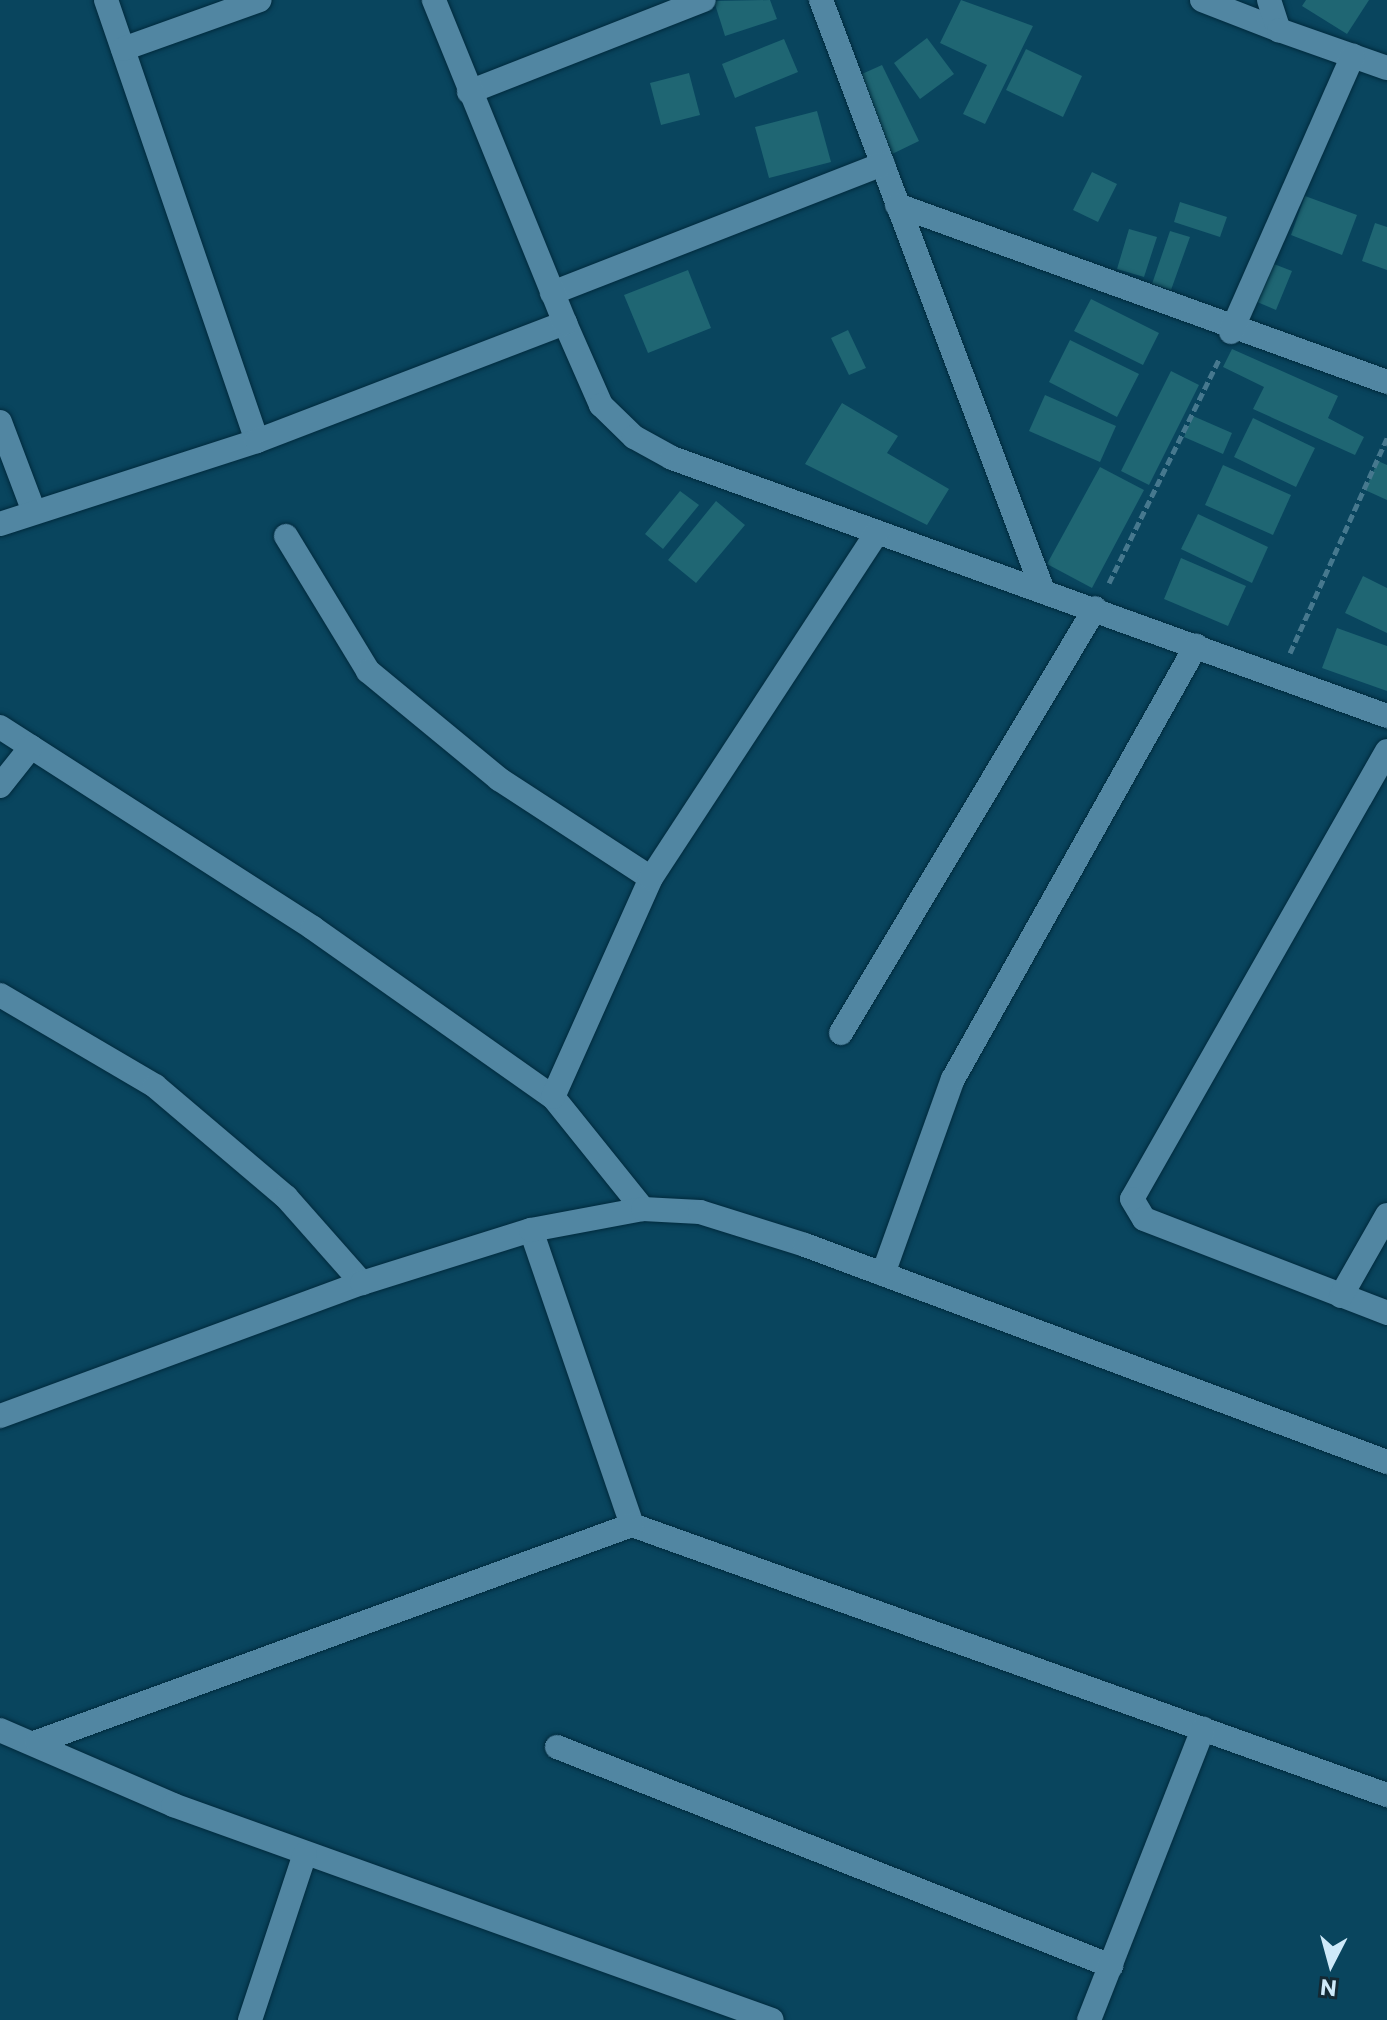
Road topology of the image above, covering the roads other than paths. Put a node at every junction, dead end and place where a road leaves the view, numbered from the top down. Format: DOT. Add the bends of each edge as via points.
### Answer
graph roads {
  1 [pos="106,0"];
  2 [pos="260,0"];
  3 [pos="434,0"];
  4 [pos="704,0"];
  5 [pos="821,0"];
  6 [pos="1202,0"];
  7 [pos="1269,0"];
  8 [pos="1279,30"];
  9 [pos="123,49"];
  10 [pos="1353,56"];
  11 [pos="1387,68"];
  12 [pos="469,92"];
  13 [pos="883,164"];
  14 [pos="897,205"];
  15 [pos="552,293"];
  16 [pos="565,323"];
  17 [pos="1231,332"];
  18 [pos="1387,382"];
  19 [pos="0,422"];
  20 [pos="257,441"];
  21 [pos="34,512"];
  22 [pos="0,524"];
  23 [pos="877,532"];
  24 [pos="286,536"];
  25 [pos="1043,591"];
  26 [pos="1095,608"];
  27 [pos="1196,646"];
  28 [pos="1387,716"];
  29 [pos="0,727"];
  30 [pos="31,747"];
  31 [pos="1387,751"];
  32 [pos="0,786"];
  33 [pos="651,878"];
  34 [pos="0,995"];
  35 [pos="841,1033"];
  36 [pos="553,1097"];
  37 [pos="643,1209"];
  38 [pos="1387,1215"];
  39 [pos="531,1230"];
  40 [pos="883,1274"];
  41 [pos="362,1283"];
  42 [pos="1341,1296"];
  43 [pos="1387,1313"];
  44 [pos="0,1416"];
  45 [pos="1387,1462"];
  46 [pos="632,1525"];
  47 [pos="1203,1729"];
  48 [pos="0,1730"];
  49 [pos="37,1742"];
  50 [pos="557,1747"];
  51 [pos="1387,1795"];
  52 [pos="305,1854"];
  53 [pos="1111,1966"];
  54 [pos="250,2020"];
  55 [pos="772,2020"];
  56 [pos="1089,2020"];
  1 -- 9 [label="street"];
  2 -- 9 [label="street"];
  3 -- 12 [label="street"];
  4 -- 12 [label="street"];
  5 -- 13 [label="street"];
  6 -- 8 [label="street"];
  7 -- 8 [label="street"];
  8 -- 10 [label="street"];
  9 -- 20 [label="street"];
  10 -- 11 [label="street"];
  10 -- 17 [label="street"];
  12 -- 15 [label="street"];
  13 -- 14 [label="street"];
  13 -- 15 [label="street"];
  14 -- 17 [label="street"];
  14 -- 25 [label="street"];
  15 -- 16 [label="street"];
  16 -- 20 [label="street"];
  16 -- 23 [label="street" via="601,405 634,437"];
  17 -- 18 [label="street"];
  19 -- 21 [label="street"];
  20 -- 21 [label="street"];
  21 -- 22 [label="street"];
  23 -- 25 [label="street"];
  23 -- 33 [label="street"];
  24 -- 33 [label="street" via="368,671 499,779"];
  25 -- 26 [label="street"];
  26 -- 27 [label="street"];
  26 -- 35 [label="street"];
  27 -- 28 [label="street"];
  27 -- 40 [label="street" via="947,1092"];
  29 -- 30 [label="street"];
  30 -- 32 [label="street"];
  30 -- 36 [label="street" via="313,928"];
  31 -- 42 [label="street" via="1132,1199 1144,1219"];
  33 -- 36 [label="street"];
  34 -- 41 [label="street" via="155,1086 286,1197"];
  36 -- 37 [label="street"];
  37 -- 39 [label="street"];
  37 -- 40 [label="street" via="700,1212"];
  38 -- 42 [label="street"];
  39 -- 41 [label="street"];
  39 -- 46 [label="street"];
  40 -- 45 [label="street"];
  41 -- 44 [label="street"];
  42 -- 43 [label="street"];
  46 -- 47 [label="street"];
  46 -- 49 [label="street"];
  47 -- 51 [label="street"];
  47 -- 53 [label="street"];
  48 -- 49 [label="street"];
  49 -- 52 [label="street" via="173,1805"];
  50 -- 53 [label="street"];
  52 -- 54 [label="street"];
  52 -- 55 [label="street"];
  53 -- 56 [label="street"];
}
